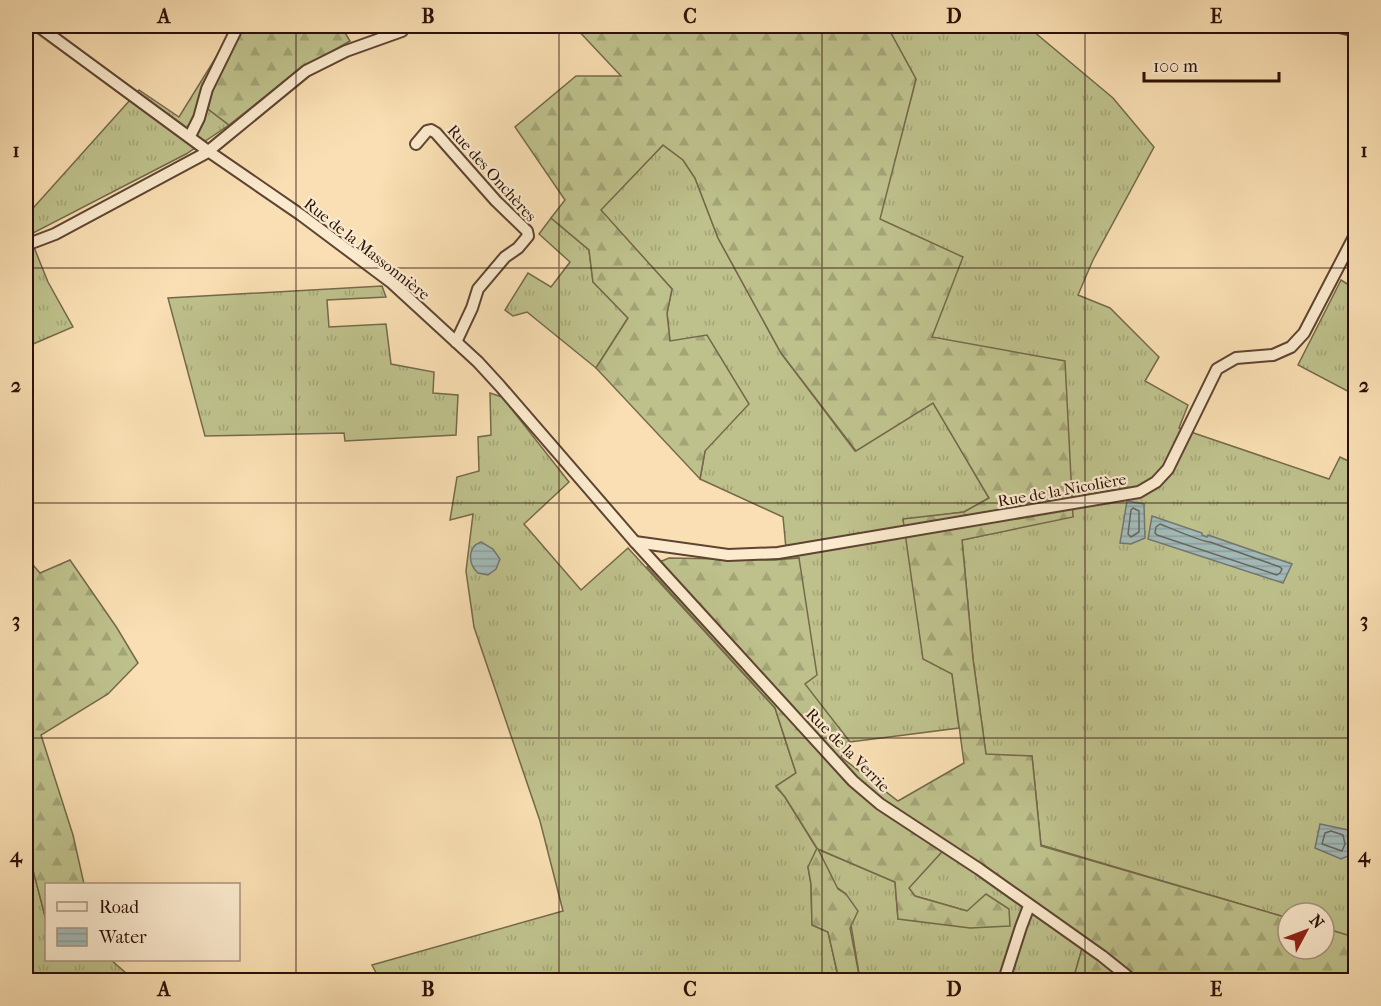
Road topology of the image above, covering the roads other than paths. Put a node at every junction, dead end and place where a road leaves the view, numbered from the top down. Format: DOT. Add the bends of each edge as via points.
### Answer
graph roads {
  1 [pos="38,26"];
  2 [pos="238,26"];
  3 [pos="1335,26"];
  4 [pos="1356,31"];
  5 [pos="402,32"];
  6 [pos="190,136"];
  7 [pos="416,144"];
  8 [pos="208,151"];
  9 [pos="1356,233"];
  10 [pos="26,245"];
  11 [pos="456,342"];
  12 [pos="635,542"];
  13 [pos="1029,906"];
  14 [pos="1004,981"];
  15 [pos="1132,981"];
  1 -- 6 [label="street, Rue de la Massonnière"];
  2 -- 6 [label="street" via="207,89"];
  3 -- 4 [label="street"];
  5 -- 8 [label="street" via="346,51 306,71"];
  6 -- 8 [label="street, Rue de la Massonnière"];
  7 -- 11 [label="street, Rue des Onchères" via="427,131 436,133 527,231 528,236 478,290"];
  8 -- 10 [label="street" via="55,234"];
  8 -- 11 [label="street, Rue de la Massonnière" via="392,283"];
  9 -- 12 [label="street, Rue de la Nicolière" via="1304,333 1291,347 1274,355 1236,358 1217,369 1168,470 1139,492 778,553 728,555"];
  11 -- 12 [label="street, Rue de la Massonnière" via="500,386"];
  12 -- 13 [label="street, Rue de la Verrie" via="853,781 880,804"];
  13 -- 14 [label="street"];
  13 -- 15 [label="street, Rue de la Verrie"];
}
